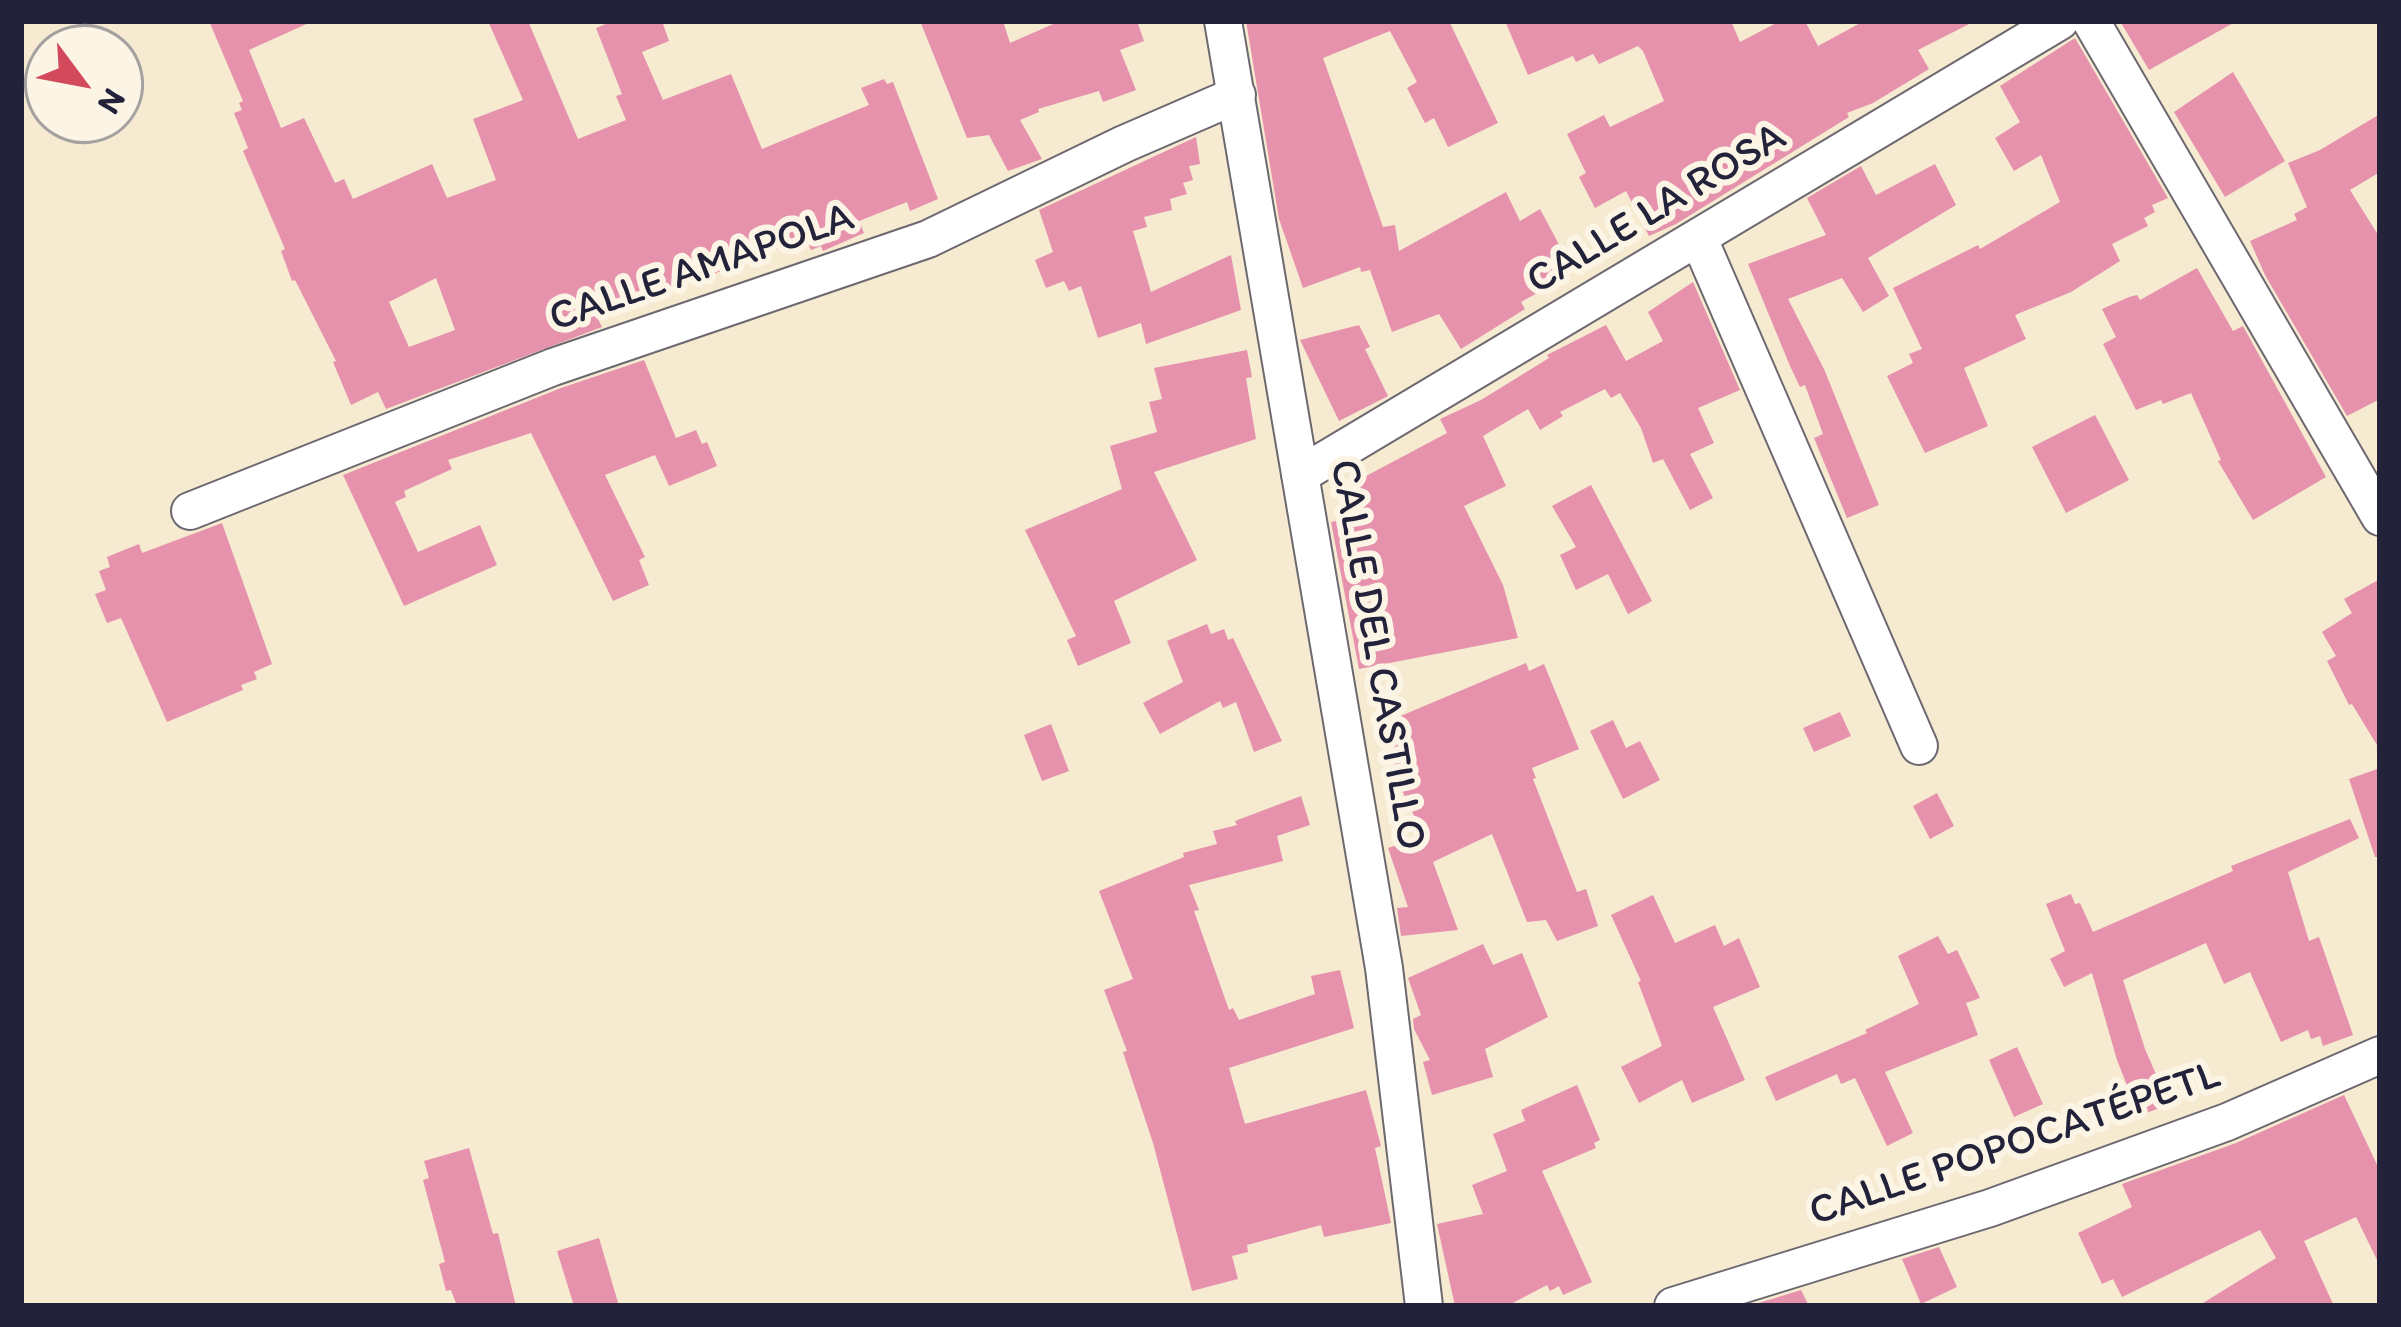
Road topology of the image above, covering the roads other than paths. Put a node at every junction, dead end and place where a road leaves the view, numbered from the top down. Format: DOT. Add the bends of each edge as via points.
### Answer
graph roads {
  1 [pos="1223,21"];
  2 [pos="2060,21"];
  3 [pos="2091,21"];
  4 [pos="1237,95"];
  5 [pos="1699,238"];
  6 [pos="1300,475"];
  7 [pos="190,511"];
  8 [pos="2380,517"];
  9 [pos="1918,746"];
  10 [pos="2380,1055"];
  11 [pos="1424,1306"];
  12 [pos="1673,1306"];
  1 -- 4 [label="street, CALLE DEL CASTILLO"];
  2 -- 5 [label="street, CALLE LA ROSA"];
  3 -- 8 [label="street"];
  4 -- 6 [label="street, CALLE DEL CASTILLO"];
  4 -- 7 [label="street, CALLE AMAPOLA" via="928,239 553,367"];
  5 -- 6 [label="street, CALLE LA ROSA"];
  5 -- 9 [label="street"];
  6 -- 11 [label="street, CALLE DEL CASTILLO" via="1384,968"];
  10 -- 12 [label="street, CALLE POPOCATÉPETL" via="2227,1122 1990,1208"];
}
